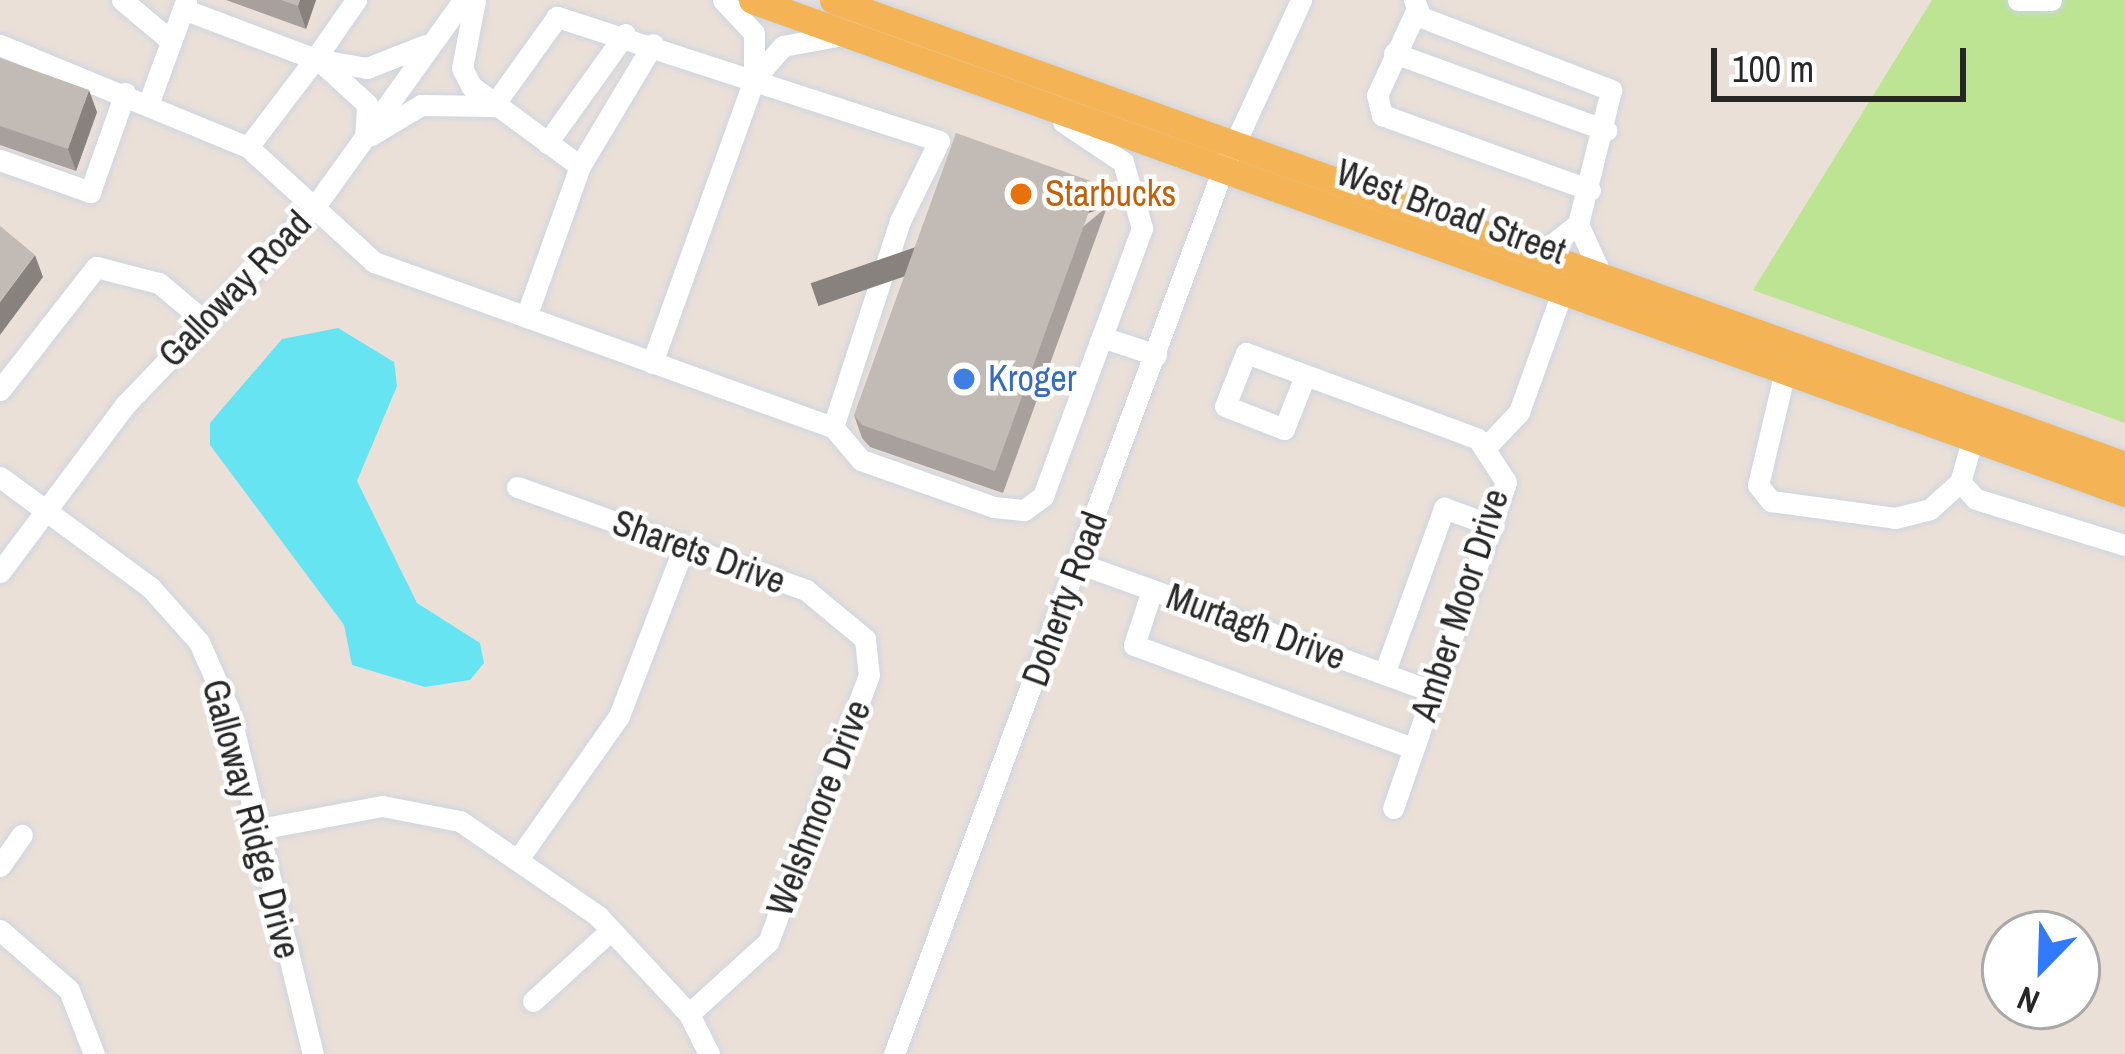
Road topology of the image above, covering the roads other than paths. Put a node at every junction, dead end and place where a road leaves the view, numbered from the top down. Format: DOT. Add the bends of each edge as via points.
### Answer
graph roads {
  1 [pos="122,0"];
  2 [pos="356,0"];
  3 [pos="464,0"];
  4 [pos="476,0"];
  5 [pos="723,0"];
  6 [pos="752,0"];
  7 [pos="832,0"];
  8 [pos="1301,0"];
  9 [pos="184,5"];
  10 [pos="1416,5"];
  11 [pos="897,11"];
  12 [pos="440,34"];
  13 [pos="625,34"];
  14 [pos="164,36"];
  15 [pos="856,37"];
  16 [pos="653,44"];
  17 [pos="0,45"];
  18 [pos="1394,53"];
  19 [pos="315,58"];
  20 [pos="754,79"];
  21 [pos="1009,92"];
  22 [pos="125,93"];
  23 [pos="149,102"];
  24 [pos="494,106"];
  25 [pos="1606,130"];
  26 [pos="365,138"];
  27 [pos="547,143"];
  28 [pos="248,147"];
  29 [pos="1228,156"];
  30 [pos="0,160"];
  31 [pos="580,166"];
  32 [pos="1590,190"];
  33 [pos="313,209"];
  34 [pos="1578,224"];
  35 [pos="1540,254"];
  36 [pos="1602,277"];
  37 [pos="1563,290"];
  38 [pos="526,317"];
  39 [pos="205,321"];
  40 [pos="1102,337"];
  41 [pos="1156,355"];
  42 [pos="652,363"];
  43 [pos="1785,371"];
  44 [pos="1305,376"];
  45 [pos="0,390"];
  46 [pos="1977,426"];
  47 [pos="833,427"];
  48 [pos="1488,445"];
  49 [pos="2125,465"];
  50 [pos="0,477"];
  51 [pos="1960,482"];
  52 [pos="518,487"];
  53 [pos="2125,493"];
  54 [pos="46,511"];
  55 [pos="1494,526"];
  56 [pos="2125,545"];
  57 [pos="684,547"];
  58 [pos="1078,563"];
  59 [pos="0,572"];
  60 [pos="1152,590"];
  61 [pos="865,639"];
  62 [pos="1384,674"];
  63 [pos="1433,692"];
  64 [pos="1413,748"];
  65 [pos="1393,808"];
  66 [pos="259,830"];
  67 [pos="22,836"];
  68 [pos="521,855"];
  69 [pos="0,866"];
  70 [pos="610,929"];
  71 [pos="0,930"];
  72 [pos="533,1001"];
  73 [pos="689,1014"];
  74 [pos="94,1054"];
  75 [pos="314,1054"];
  76 [pos="709,1054"];
  77 [pos="894,1054"];
  1 -- 14 [label="street"];
  2 -- 19 [label="street"];
  3 -- 12 [label="street, Galloway Road"];
  4 -- 24 [label="street" via="462,68"];
  5 -- 20 [label="street" via="754,33"];
  6 -- 15 [label="main road, West Broad Street"];
  7 -- 11 [label="main road, West Broad Street"];
  8 -- 29 [label="street, Doherty Road"];
  9 -- 14 [label="street"];
  9 -- 19 [label="street"];
  10 -- 18 [label="street"];
  10 -- 25 [label="street" via="1604,84"];
  11 -- 29 [label="main road, West Broad Street"];
  12 -- 19 [label="street" via="398,64"];
  12 -- 26 [label="street, Galloway Road"];
  13 -- 16 [label="street"];
  13 -- 24 [label="street" via="557,17"];
  13 -- 27 [label="street"];
  14 -- 23 [label="street"];
  15 -- 20 [label="street" via="783,46"];
  15 -- 21 [label="main road, West Broad Street"];
  16 -- 20 [label="street"];
  16 -- 31 [label="street"];
  17 -- 22 [label="street"];
  18 -- 25 [label="street"];
  18 -- 32 [label="street" via="1377,95 1382,115"];
  19 -- 26 [label="street" via="367,104"];
  19 -- 28 [label="street"];
  20 -- 42 [label="street"];
  20 -- 47 [label="street" via="939,141 900,221"];
  21 -- 29 [label="main road, West Broad Street"];
  21 -- 40 [label="street" via="1088,135 1132,184 1142,228"];
  22 -- 23 [label="street"];
  22 -- 30 [label="street" via="90,192"];
  23 -- 28 [label="street"];
  24 -- 26 [label="street" via="454,98"];
  24 -- 27 [label="street"];
  25 -- 32 [label="street"];
  26 -- 33 [label="street, Galloway Road"];
  27 -- 31 [label="street"];
  28 -- 33 [label="street"];
  29 -- 35 [label="main road, West Broad Street"];
  29 -- 37 [label="main road, West Broad Street"];
  29 -- 41 [label="street, Doherty Road"];
  31 -- 38 [label="street"];
  32 -- 34 [label="street"];
  33 -- 38 [label="street" via="374,262"];
  33 -- 39 [label="street, Galloway Road"];
  34 -- 35 [label="street"];
  34 -- 36 [label="street"];
  35 -- 36 [label="main road, West Broad Street"];
  36 -- 46 [label="main road, West Broad Street"];
  37 -- 43 [label="main road, West Broad Street"];
  37 -- 48 [label="street" via="1519,412"];
  38 -- 42 [label="street"];
  39 -- 45 [label="street" via="158,283 96,267"];
  39 -- 54 [label="street, Galloway Road"];
  40 -- 41 [label="street"];
  40 -- 47 [label="street" via="1042,496 1024,510 861,460"];
  41 -- 58 [label="street, Doherty Road"];
  42 -- 47 [label="street"];
  43 -- 46 [label="main road, West Broad Street"];
  43 -- 51 [label="street" via="1758,484 1772,501 1895,518 1930,509"];
  44 -- 44 [label="street, Amber Moor Drive" via="1246,353 1226,406 1284,429"];
  44 -- 48 [label="street, Amber Moor Drive"];
  46 -- 49 [label="main road, West Broad Street"];
  46 -- 51 [label="street"];
  46 -- 53 [label="main road, West Broad Street"];
  48 -- 55 [label="street, Amber Moor Drive" via="1506,482"];
  50 -- 54 [label="street, Galloway Ridge Drive"];
  51 -- 56 [label="street" via="1976,499"];
  52 -- 57 [label="street, Sharets Drive"];
  54 -- 59 [label="street, Galloway Road"];
  54 -- 66 [label="street, Galloway Ridge Drive" via="150,586 199,642"];
  55 -- 62 [label="street" via="1444,508"];
  55 -- 63 [label="street, Amber Moor Drive"];
  57 -- 61 [label="street, Sharets Drive" via="825,598"];
  57 -- 68 [label="street" via="619,716"];
  58 -- 60 [label="street, Murtagh Drive"];
  58 -- 77 [label="street, Doherty Road"];
  60 -- 62 [label="street, Murtagh Drive"];
  60 -- 64 [label="street" via="1134,645"];
  61 -- 73 [label="street, Welshmore Drive" via="868,675 776,925"];
  62 -- 63 [label="street, Murtagh Drive"];
  63 -- 64 [label="street, Amber Moor Drive"];
  64 -- 65 [label="street, Amber Moor Drive"];
  66 -- 68 [label="street" via="343,809 422,808"];
  66 -- 75 [label="street, Galloway Ridge Drive"];
  67 -- 69 [label="street"];
  68 -- 70 [label="street"];
  70 -- 72 [label="street"];
  70 -- 73 [label="street"];
  71 -- 74 [label="street" via="69,990"];
  73 -- 76 [label="street"];
}
